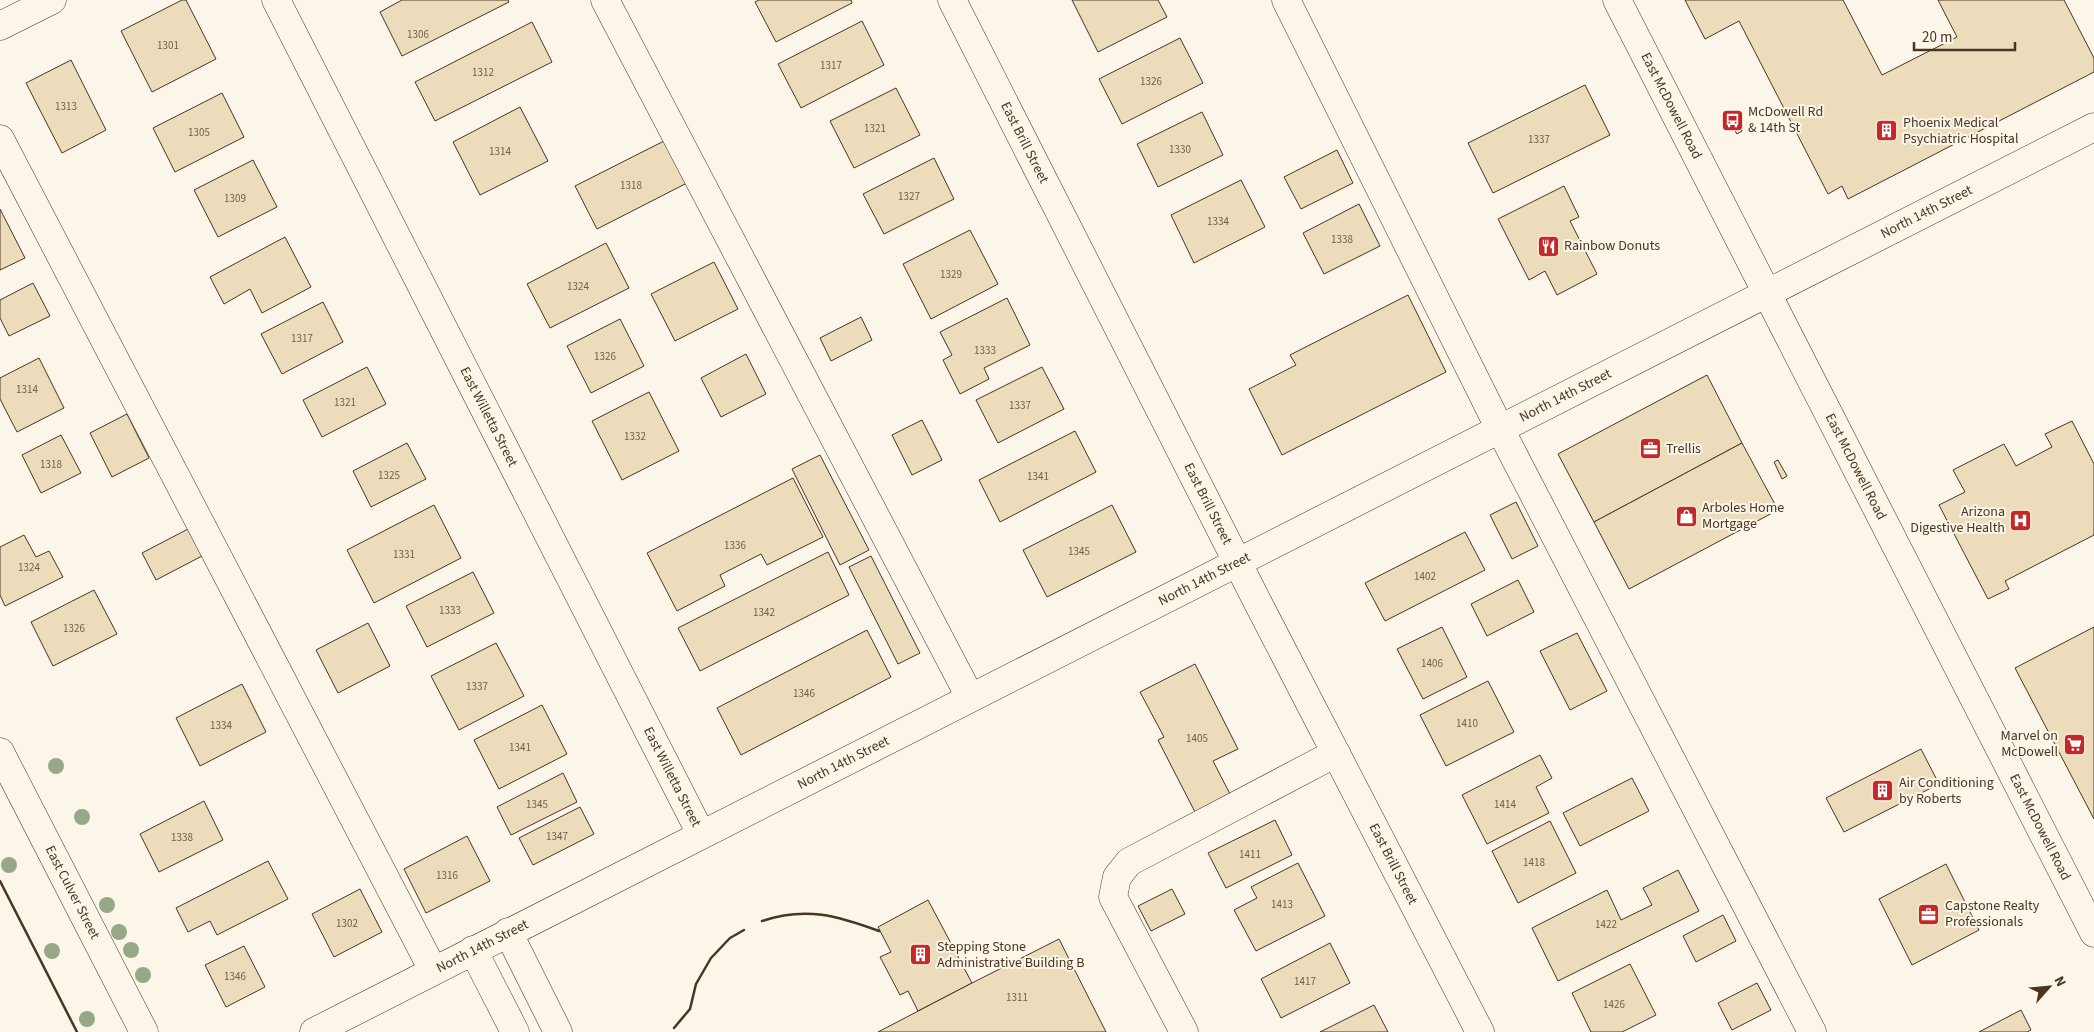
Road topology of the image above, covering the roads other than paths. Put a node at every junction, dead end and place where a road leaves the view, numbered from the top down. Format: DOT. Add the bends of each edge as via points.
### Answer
graph roads {
  1 [pos="52,0"];
  2 [pos="276,0"];
  3 [pos="605,0"];
  4 [pos="952,0"];
  5 [pos="1286,0"];
  6 [pos="1616,0"];
  7 [pos="0,26"];
  8 [pos="2094,127"];
  9 [pos="0,139"];
  10 [pos="1766,293"];
  11 [pos="1500,429"];
  12 [pos="1237,562"];
  13 [pos="970,698"];
  14 [pos="0,752"];
  15 [pos="1336,753"];
  16 [pos="701,834"];
  17 [pos="508,932"];
  18 [pos="2094,933"];
  19 [pos="473,950"];
  20 [pos="433,970"];
  21 [pos="144,1032"];
  22 [pos="314,1032"];
  23 [pos="514,1032"];
  24 [pos="558,1032"];
  25 [pos="1184,1032"];
  26 [pos="1480,1032"];
  27 [pos="1812,1032"];
  1 -- 7 [label="street"];
  2 -- 16 [label="street, East Willetta Street"];
  3 -- 13 [label="street"];
  4 -- 12 [label="street, East Brill Street"];
  5 -- 11 [label="street"];
  6 -- 10 [label="street, East McDowell Road"];
  8 -- 10 [label="street, North 14th Street"];
  9 -- 20 [label="street"];
  10 -- 11 [label="street, North 14th Street"];
  10 -- 18 [label="street, East McDowell Road"];
  11 -- 12 [label="street, North 14th Street"];
  11 -- 27 [label="street"];
  12 -- 13 [label="street, North 14th Street"];
  12 -- 15 [label="street, East Brill Street"];
  13 -- 16 [label="street, North 14th Street"];
  14 -- 21 [label="street, East Culver Street"];
  15 -- 25 [label="street" via="1129,862 1117,877 1113,897"];
  15 -- 26 [label="street, East Brill Street"];
  16 -- 17 [label="street, North 14th Street"];
  17 -- 19 [label="street, North 14th Street"];
  17 -- 24 [label="street"];
  19 -- 20 [label="street, North 14th Street"];
  19 -- 23 [label="street"];
  20 -- 22 [label="street, North 14th Street"];
}
